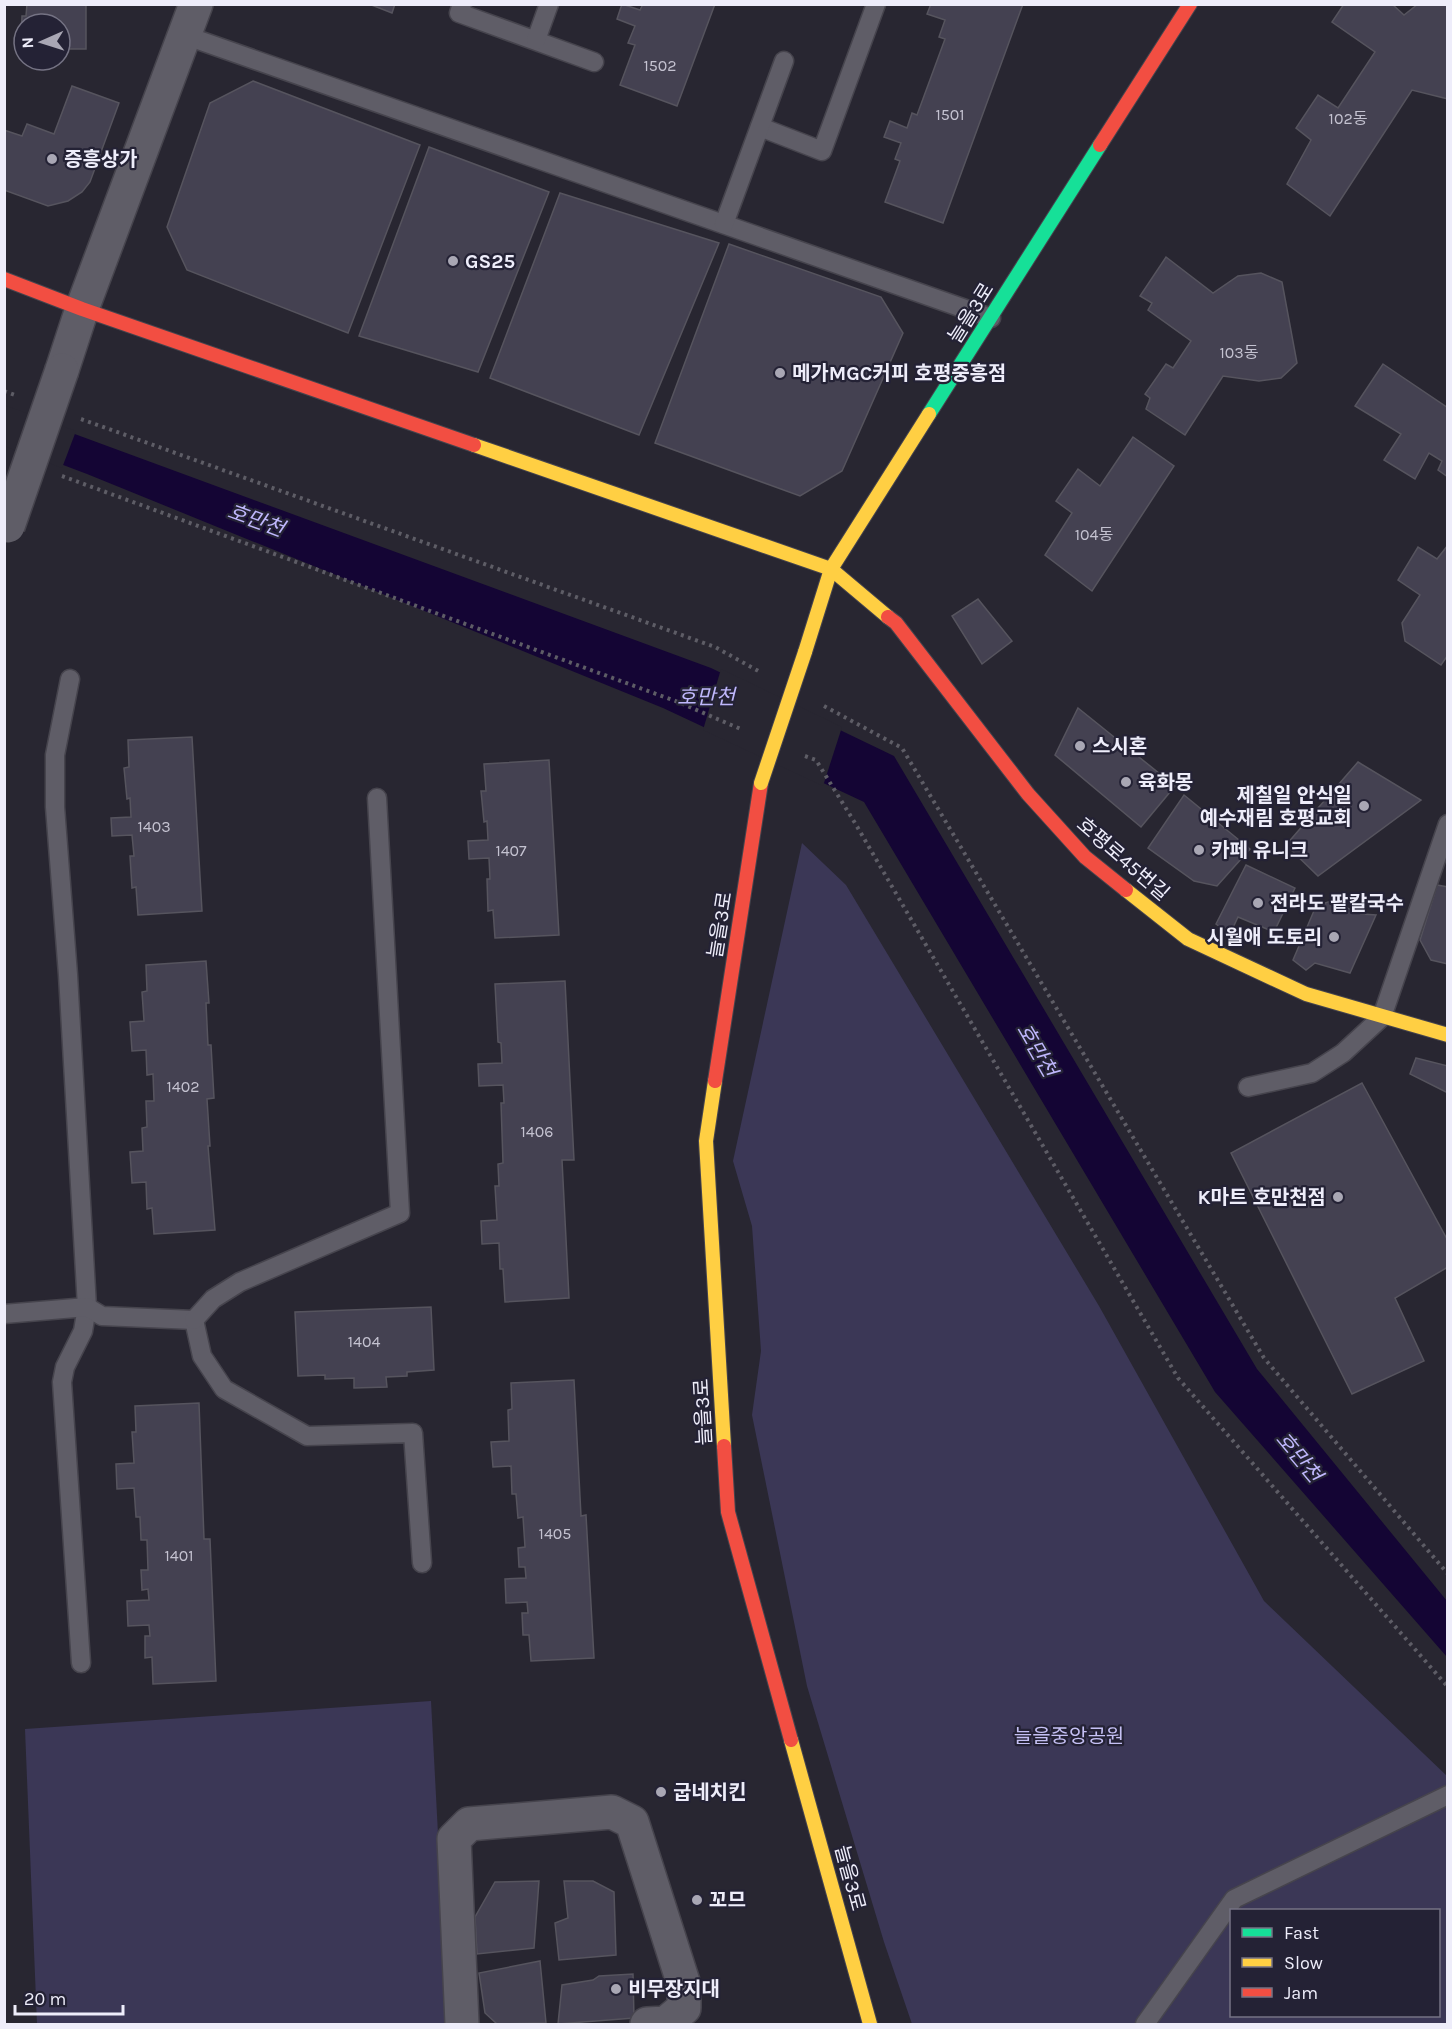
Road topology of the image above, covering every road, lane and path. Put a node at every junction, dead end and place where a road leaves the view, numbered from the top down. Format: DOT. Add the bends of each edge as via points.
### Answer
graph roads {
  1 [pos="196,4"];
  2 [pos="462,4"];
  3 [pos="549,4"];
  4 [pos="876,4"];
  5 [pos="1190,4"];
  6 [pos="184,35"];
  7 [pos="536,40"];
  8 [pos="594,62"];
  9 [pos="784,62"];
  10 [pos="760,127"];
  11 [pos="724,224"];
  12 [pos="4,279"];
  13 [pos="82,309"];
  14 [pos="991,318"];
  15 [pos="4,391"];
  16 [pos="27,399"];
  17 [pos="72,415"];
  18 [pos="61,475"];
  19 [pos="6,534"];
  20 [pos="831,569"];
  21 [pos="767,675"];
  22 [pos="70,679"];
  23 [pos="819,703"];
  24 [pos="752,733"];
  25 [pos="795,751"];
  26 [pos="377,798"];
  27 [pos="1448,824"];
  28 [pos="1382,1017"];
  29 [pos="1448,1035"];
  30 [pos="1248,1087"];
  31 [pos="87,1307"];
  32 [pos="4,1314"];
  33 [pos="194,1320"];
  34 [pos="422,1563"];
  35 [pos="1448,1574"];
  36 [pos="81,1663"];
  37 [pos="1448,1687"];
  38 [pos="1446,1796"];
  39 [pos="462,2025"];
  40 [pos="647,2025"];
  41 [pos="870,2025"];
  42 [pos="1145,2025"];
  1 -- 6 [label="street"];
  2 -- 7 [label="lane" via="459,13"];
  3 -- 7 [label="lane"];
  4 -- 10 [label="lane" via="822,151"];
  5 -- 14 [label="street, 늘을3로"];
  6 -- 11 [label="lane"];
  6 -- 13 [label="street"];
  7 -- 8 [label="lane"];
  9 -- 10 [label="lane"];
  10 -- 11 [label="lane"];
  11 -- 14 [label="lane"];
  12 -- 13 [label="street"];
  13 -- 19 [label="street, bridge"];
  13 -- 20 [label="street"];
  14 -- 20 [label="street, 늘을3로"];
  15 -- 16 [label="path"];
  17 -- 21 [label="path" via="715,647"];
  18 -- 24 [label="path" via="667,698"];
  20 -- 28 [label="street, 호평로45번길" via="896,623 1028,794 1085,857 1188,939 1306,994"];
  20 -- 41 [label="street, 늘을3로, bridge" via="761,783 706,1141 728,1512"];
  22 -- 31 [label="lane" via="56,755 55,807"];
  23 -- 35 [label="path" via="902,748 1264,1358"];
  25 -- 37 [label="path" via="816,760 855,823 1179,1378"];
  26 -- 33 [label="lane" via="400,1213 240,1282 213,1299"];
  27 -- 28 [label="lane"];
  28 -- 29 [label="street, 호평로45번길"];
  28 -- 30 [label="lane" via="1343,1053 1312,1073"];
  31 -- 32 [label="lane"];
  31 -- 33 [label="lane" via="102,1316"];
  31 -- 36 [label="lane" via="83,1332 65,1366 62,1382"];
  33 -- 34 [label="lane" via="202,1356 224,1389 308,1436 413,1433"];
  38 -- 42 [label="lane" via="1234,1899"];
  39 -- 40 [label="street" via="454,1839 469,1824 612,1812 632,1822 684,1985 684,2008 666,2023"];
}
